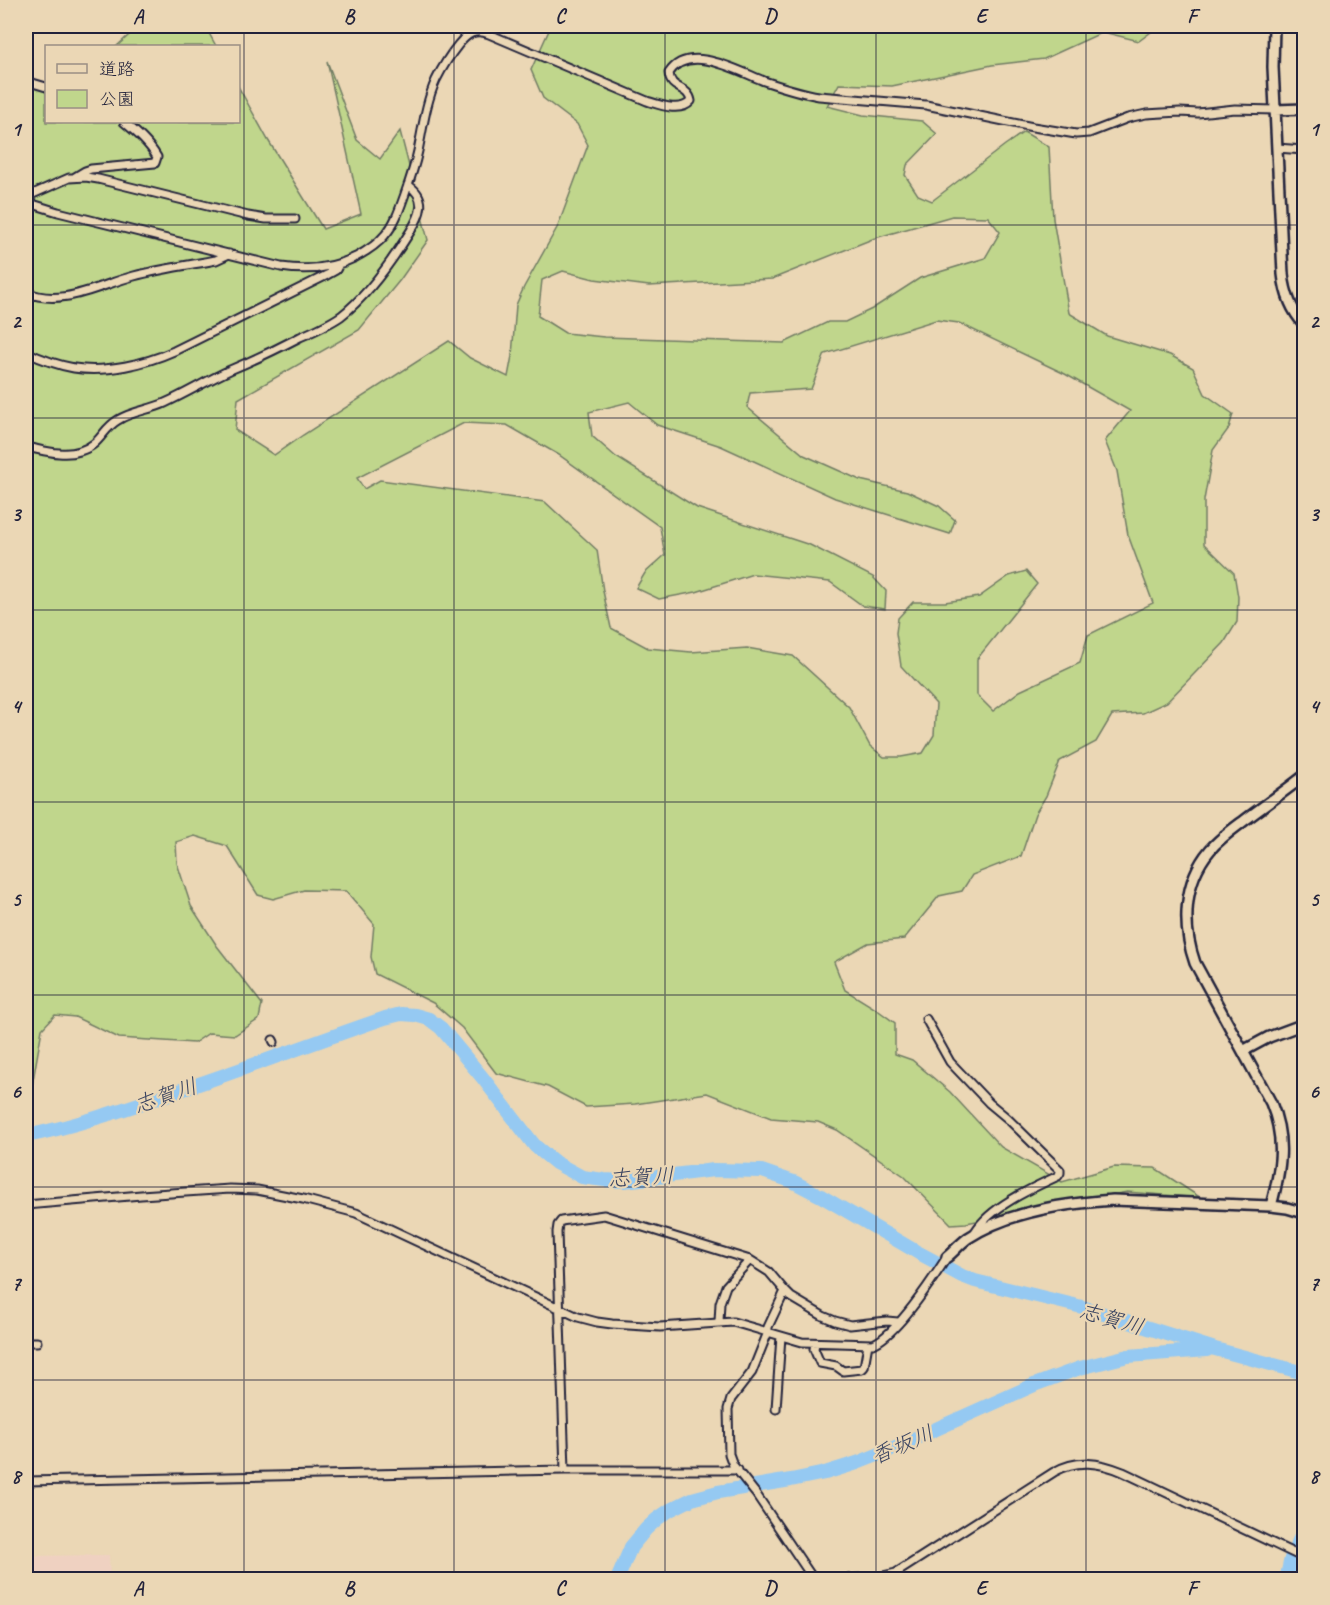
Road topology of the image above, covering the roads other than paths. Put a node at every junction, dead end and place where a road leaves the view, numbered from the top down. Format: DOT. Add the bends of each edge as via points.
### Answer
graph roads {
  1 [pos="1274,26"];
  2 [pos="26,81"];
  3 [pos="45,87"];
  4 [pos="1305,109"];
  5 [pos="1275,110"];
  6 [pos="125,123"];
  7 [pos="1277,148"];
  8 [pos="1305,150"];
  9 [pos="75,177"];
  10 [pos="408,184"];
  11 [pos="26,199"];
  12 [pos="295,219"];
  13 [pos="229,254"];
  14 [pos="339,264"];
  15 [pos="26,292"];
  16 [pos="1305,324"];
  17 [pos="26,352"];
  18 [pos="26,447"];
  19 [pos="1305,776"];
  20 [pos="926,1019"];
  21 [pos="1305,1023"];
  22 [pos="1243,1051"];
  23 [pos="26,1205"];
  24 [pos="1271,1206"];
  25 [pos="1305,1213"];
  26 [pos="974,1235"];
  27 [pos="947,1257"];
  28 [pos="750,1260"];
  29 [pos="785,1292"];
  30 [pos="560,1309"];
  31 [pos="719,1322"];
  32 [pos="898,1322"];
  33 [pos="768,1332"];
  34 [pos="781,1336"];
  35 [pos="26,1342"];
  36 [pos="37,1342"];
  37 [pos="815,1343"];
  38 [pos="868,1344"];
  39 [pos="776,1409"];
  40 [pos="565,1470"];
  41 [pos="740,1472"];
  42 [pos="26,1481"];
  43 [pos="1305,1558"];
  44 [pos="814,1580"];
  45 [pos="830,1580"];
  1 -- 5 [label="street"];
  2 -- 3 [label="street"];
  4 -- 5 [label="street"];
  5 -- 7 [label="street"];
  5 -- 10 [label="street" via="1154,113 1076,134 926,105 806,94 729,66 697,59 686,60 669,73 672,83 688,93 692,101 672,107 647,101 477,31 456,47 435,82"];
  6 -- 9 [label="street" via="155,153 155,164 91,169"];
  7 -- 8 [label="street"];
  7 -- 16 [label="street" via="1284,281 1290,304"];
  9 -- 11 [label="street"];
  9 -- 12 [label="street" via="98,179 248,216"];
  10 -- 14 [label="street" via="387,234 369,250"];
  10 -- 18 [label="street" via="420,198 417,220 389,264 341,316 163,404 118,419 100,440 82,450 62,453"];
  11 -- 13 [label="street" via="58,212"];
  13 -- 14 [label="street" via="292,268"];
  13 -- 15 [label="street" via="133,276 61,298"];
  14 -- 17 [label="street" via="336,270 157,359 99,369 74,368"];
  19 -- 22 [label="street" via="1210,849 1190,890 1186,924 1191,952"];
  20 -- 26 [label="street" via="950,1062 1060,1170 1059,1176 1027,1190 998,1210"];
  21 -- 22 [label="street"];
  22 -- 24 [label="street" via="1280,1128 1280,1164"];
  23 -- 30 [label="street" via="257,1190 356,1213"];
  24 -- 25 [label="street"];
  24 -- 26 [label="street" via="1088,1202 1042,1209"];
  26 -- 27 [label="street"];
  27 -- 32 [label="street"];
  28 -- 29 [label="street" via="769,1272"];
  28 -- 30 [label="street" via="604,1215 561,1221 557,1232"];
  28 -- 31 [label="street" via="726,1286"];
  29 -- 32 [label="street" via="842,1324"];
  29 -- 33 [label="street"];
  30 -- 31 [label="street" via="590,1321 612,1324 660,1327"];
  30 -- 40 [label="street"];
  31 -- 33 [label="street"];
  32 -- 38 [label="street" via="882,1339"];
  33 -- 34 [label="street"];
  33 -- 41 [label="street" via="755,1365 730,1399 728,1409 729,1454"];
  34 -- 37 [label="street"];
  34 -- 39 [label="street"];
  35 -- 36 [label="street"];
  37 -- 38 [label="street"];
  37 -- 38 [label="street" via="820,1363 843,1371 864,1367"];
  40 -- 41 [label="street"];
  40 -- 42 [label="street"];
  41 -- 44 [label="street"];
  43 -- 45 [label="street" via="1123,1472 1081,1462 1054,1472 896,1573"];
}
